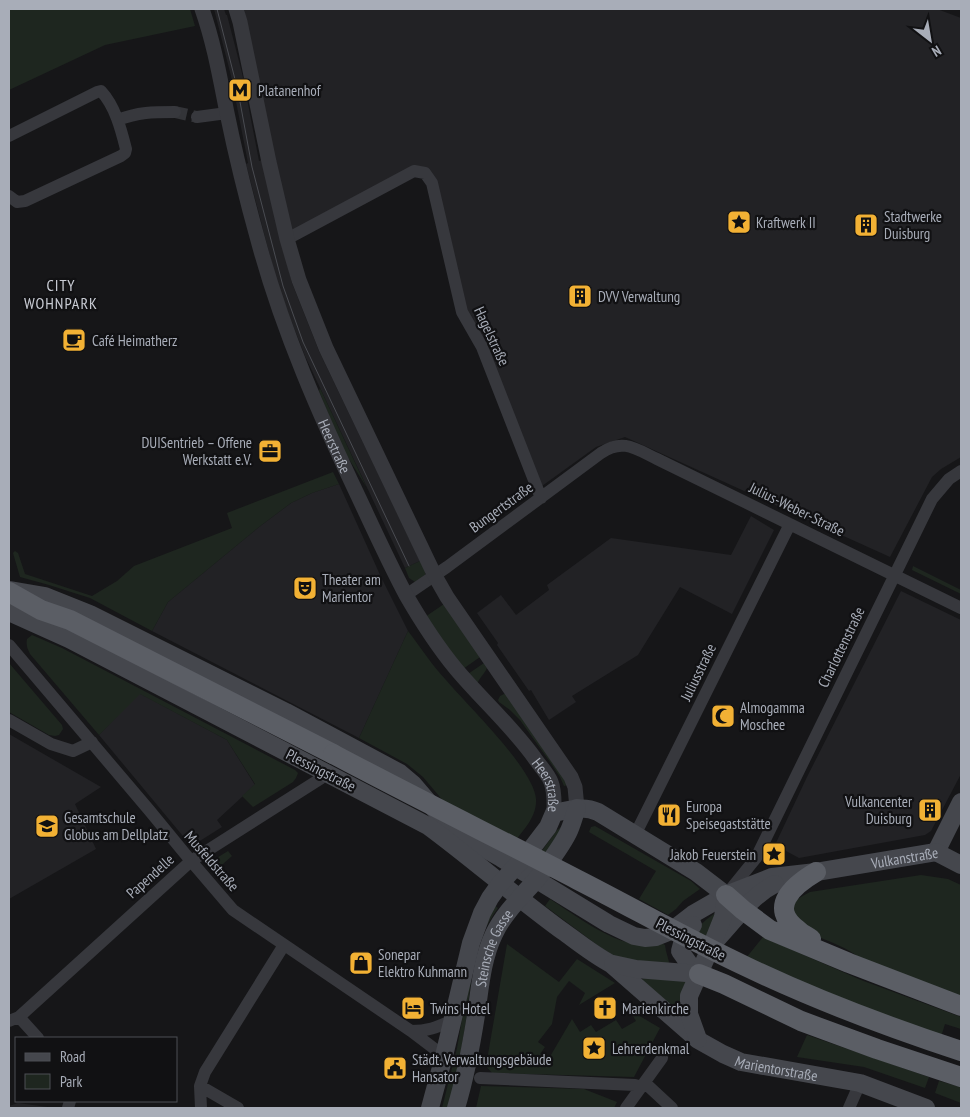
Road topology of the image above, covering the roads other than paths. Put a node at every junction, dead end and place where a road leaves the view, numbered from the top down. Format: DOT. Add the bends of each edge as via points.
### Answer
graph roads {
  1 [pos="202,9"];
  2 [pos="236,9"];
  3 [pos="175,112"];
  4 [pos="227,113"];
  5 [pos="198,117"];
  6 [pos="118,120"];
  7 [pos="9,136"];
  8 [pos="9,196"];
  9 [pos="287,239"];
  10 [pos="616,446"];
  11 [pos="961,471"];
  12 [pos="541,498"];
  13 [pos="790,524"];
  14 [pos="435,576"];
  15 [pos="895,576"];
  16 [pos="9,591"];
  17 [pos="406,595"];
  18 [pos="9,607"];
  19 [pos="961,608"];
  20 [pos="41,610"];
  21 [pos="9,612"];
  22 [pos="9,645"];
  23 [pos="9,720"];
  24 [pos="92,742"];
  25 [pos="329,763"];
  26 [pos="961,802"];
  27 [pos="578,808"];
  28 [pos="554,813"];
  29 [pos="635,835"];
  30 [pos="936,852"];
  31 [pos="190,861"];
  32 [pos="961,865"];
  33 [pos="515,866"];
  34 [pos="816,872"];
  35 [pos="536,879"];
  36 [pos="500,884"];
  37 [pos="726,895"];
  38 [pos="519,899"];
  39 [pos="707,906"];
  40 [pos="743,910"];
  41 [pos="671,930"];
  42 [pos="713,942"];
  43 [pos="284,945"];
  44 [pos="849,963"];
  45 [pos="611,964"];
  46 [pos="699,974"];
  47 [pos="961,1006"];
  48 [pos="14,1019"];
  49 [pos="453,1020"];
  50 [pos="411,1031"];
  51 [pos="37,1037"];
  52 [pos="698,1040"];
  53 [pos="961,1051"];
  54 [pos="444,1056"];
  55 [pos="662,1058"];
  56 [pos="961,1077"];
  57 [pos="480,1078"];
  58 [pos="860,1082"];
  59 [pos="643,1085"];
  60 [pos="200,1086"];
  61 [pos="201,1108"];
  62 [pos="238,1108"];
  63 [pos="430,1108"];
  64 [pos="456,1108"];
  65 [pos="626,1108"];
  66 [pos="672,1108"];
  67 [pos="849,1108"];
  68 [pos="926,1108"];
  1 -- 4 [label="street, Heerstraße" via="216,56"];
  2 -- 9 [label="street, Heerstraße"];
  3 -- 6 [label="street" via="146,112"];
  4 -- 5 [label="street"];
  4 -- 17 [label="street, Heerstraße" via="272,290 340,460"];
  6 -- 7 [label="street" via="101,91"];
  6 -- 8 [label="street" via="126,149 121,156 25,201 17,202"];
  9 -- 12 [label="street, Hagelstraße" via="414,171 425,173 432,183 462,312 482,348"];
  9 -- 14 [label="street, Heerstraße" via="299,280 326,348"];
  10 -- 12 [label="street, Bungertstraße" via="601,453"];
  10 -- 13 [label="street, Julius-Weber-Straße" via="627,446 650,456"];
  11 -- 15 [label="street, Charlottenstraße" via="949,479 932,499"];
  12 -- 14 [label="street, Bungertstraße"];
  13 -- 15 [label="street, Julius-Weber-Straße"];
  13 -- 29 [label="street, Juliusstraße"];
  14 -- 17 [label="street, Bungertstraße"];
  14 -- 27 [label="street, Heerstraße" via="571,776"];
  15 -- 19 [label="street, Julius-Weber-Straße"];
  15 -- 37 [label="street, Charlottenstraße" via="756,858"];
  16 -- 20 [label="highway, Plessingstraße"];
  16 -- 33 [label="main road, Plessingstraße" via="45,596 90,614 400,773 453,829"];
  17 -- 28 [label="street, Heerstraße" via="440,648 550,779"];
  18 -- 20 [label="highway, Plessingstraße"];
  20 -- 25 [label="highway, Plessingstraße" via="70,620"];
  21 -- 25 [label="main road, Plessingstraße"];
  22 -- 24 [label="street, Musfeldstraße"];
  23 -- 24 [label="street" via="51,744 72,750"];
  24 -- 31 [label="street, Musfeldstraße"];
  25 -- 31 [label="street, Papendelle" via="320,779"];
  25 -- 36 [label="main road, Plessingstraße" via="428,826"];
  25 -- 53 [label="highway, Plessingstraße, bridge" via="601,892 792,988"];
  26 -- 30 [label="main road, Vulkanstraße"];
  27 -- 28 [label="main road, Heerstraße"];
  27 -- 29 [label="main road, Heerstraße" via="592,809"];
  27 -- 35 [label="main road, Steinsche Gasse" via="567,834"];
  28 -- 33 [label="main road, Steinsche Gasse" via="548,827"];
  29 -- 37 [label="main road, Heerstraße" via="696,872"];
  30 -- 32 [label="main road"];
  30 -- 34 [label="main road, Vulkanstraße"];
  31 -- 43 [label="street, Musfeldstraße" via="234,910"];
  31 -- 48 [label="street, Papendelle"];
  33 -- 35 [label="main road, Plessingstraße"];
  33 -- 36 [label="main road, Steinsche Gasse"];
  34 -- 37 [label="main road, Vulkanstraße" via="772,877"];
  34 -- 40 [label="main road, Vulkanstraße" via="772,886"];
  34 -- 44 [label="highway" via="802,880 790,893 784,907 786,916 796,930"];
  35 -- 38 [label="main road, Steinsche Gasse"];
  35 -- 41 [label="main road, Plessingstraße" via="634,936 656,937"];
  36 -- 38 [label="main road, Plessingstraße"];
  36 -- 49 [label="main road, Steinsche Gasse" via="486,906 471,943"];
  37 -- 39 [label="main road, Vulkanstraße"];
  37 -- 40 [label="highway"];
  37 -- 42 [label="main road"];
  38 -- 45 [label="main road, Plessingstraße"];
  38 -- 64 [label="main road, Steinsche Gasse" via="504,916 488,948 473,1037"];
  39 -- 41 [label="main road, Plessingstraße"];
  39 -- 46 [label="main road" via="684,938 680,951"];
  40 -- 42 [label="main road, Vulkanstraße"];
  40 -- 44 [label="highway" via="770,930"];
  41 -- 46 [label="main road" via="669,944 672,955 683,969"];
  42 -- 46 [label="main road"];
  43 -- 50 [label="street, Musfeldstraße"];
  43 -- 60 [label="street" via="205,1072"];
  44 -- 47 [label="highway"];
  45 -- 46 [label="main road, Plessingstraße"];
  45 -- 52 [label="main road, Plessingstraße"];
  46 -- 52 [label="main road" via="689,996 689,1014"];
  46 -- 56 [label="highway" via="801,1021"];
  48 -- 51 [label="street"];
  49 -- 50 [label="street" via="437,1028"];
  49 -- 54 [label="main road, Steinsche Gasse"];
  50 -- 54 [label="street, Musfeldstraße"];
  52 -- 58 [label="main road, Marientorstraße" via="741,1062"];
  54 -- 63 [label="main road, Steinsche Gasse"];
  55 -- 59 [label="street"];
  57 -- 59 [label="street"];
  58 -- 67 [label="street"];
  58 -- 68 [label="main road, Marientorstraße"];
  59 -- 65 [label="street"];
  59 -- 66 [label="street"];
  60 -- 61 [label="street"];
  60 -- 62 [label="street"];
}
